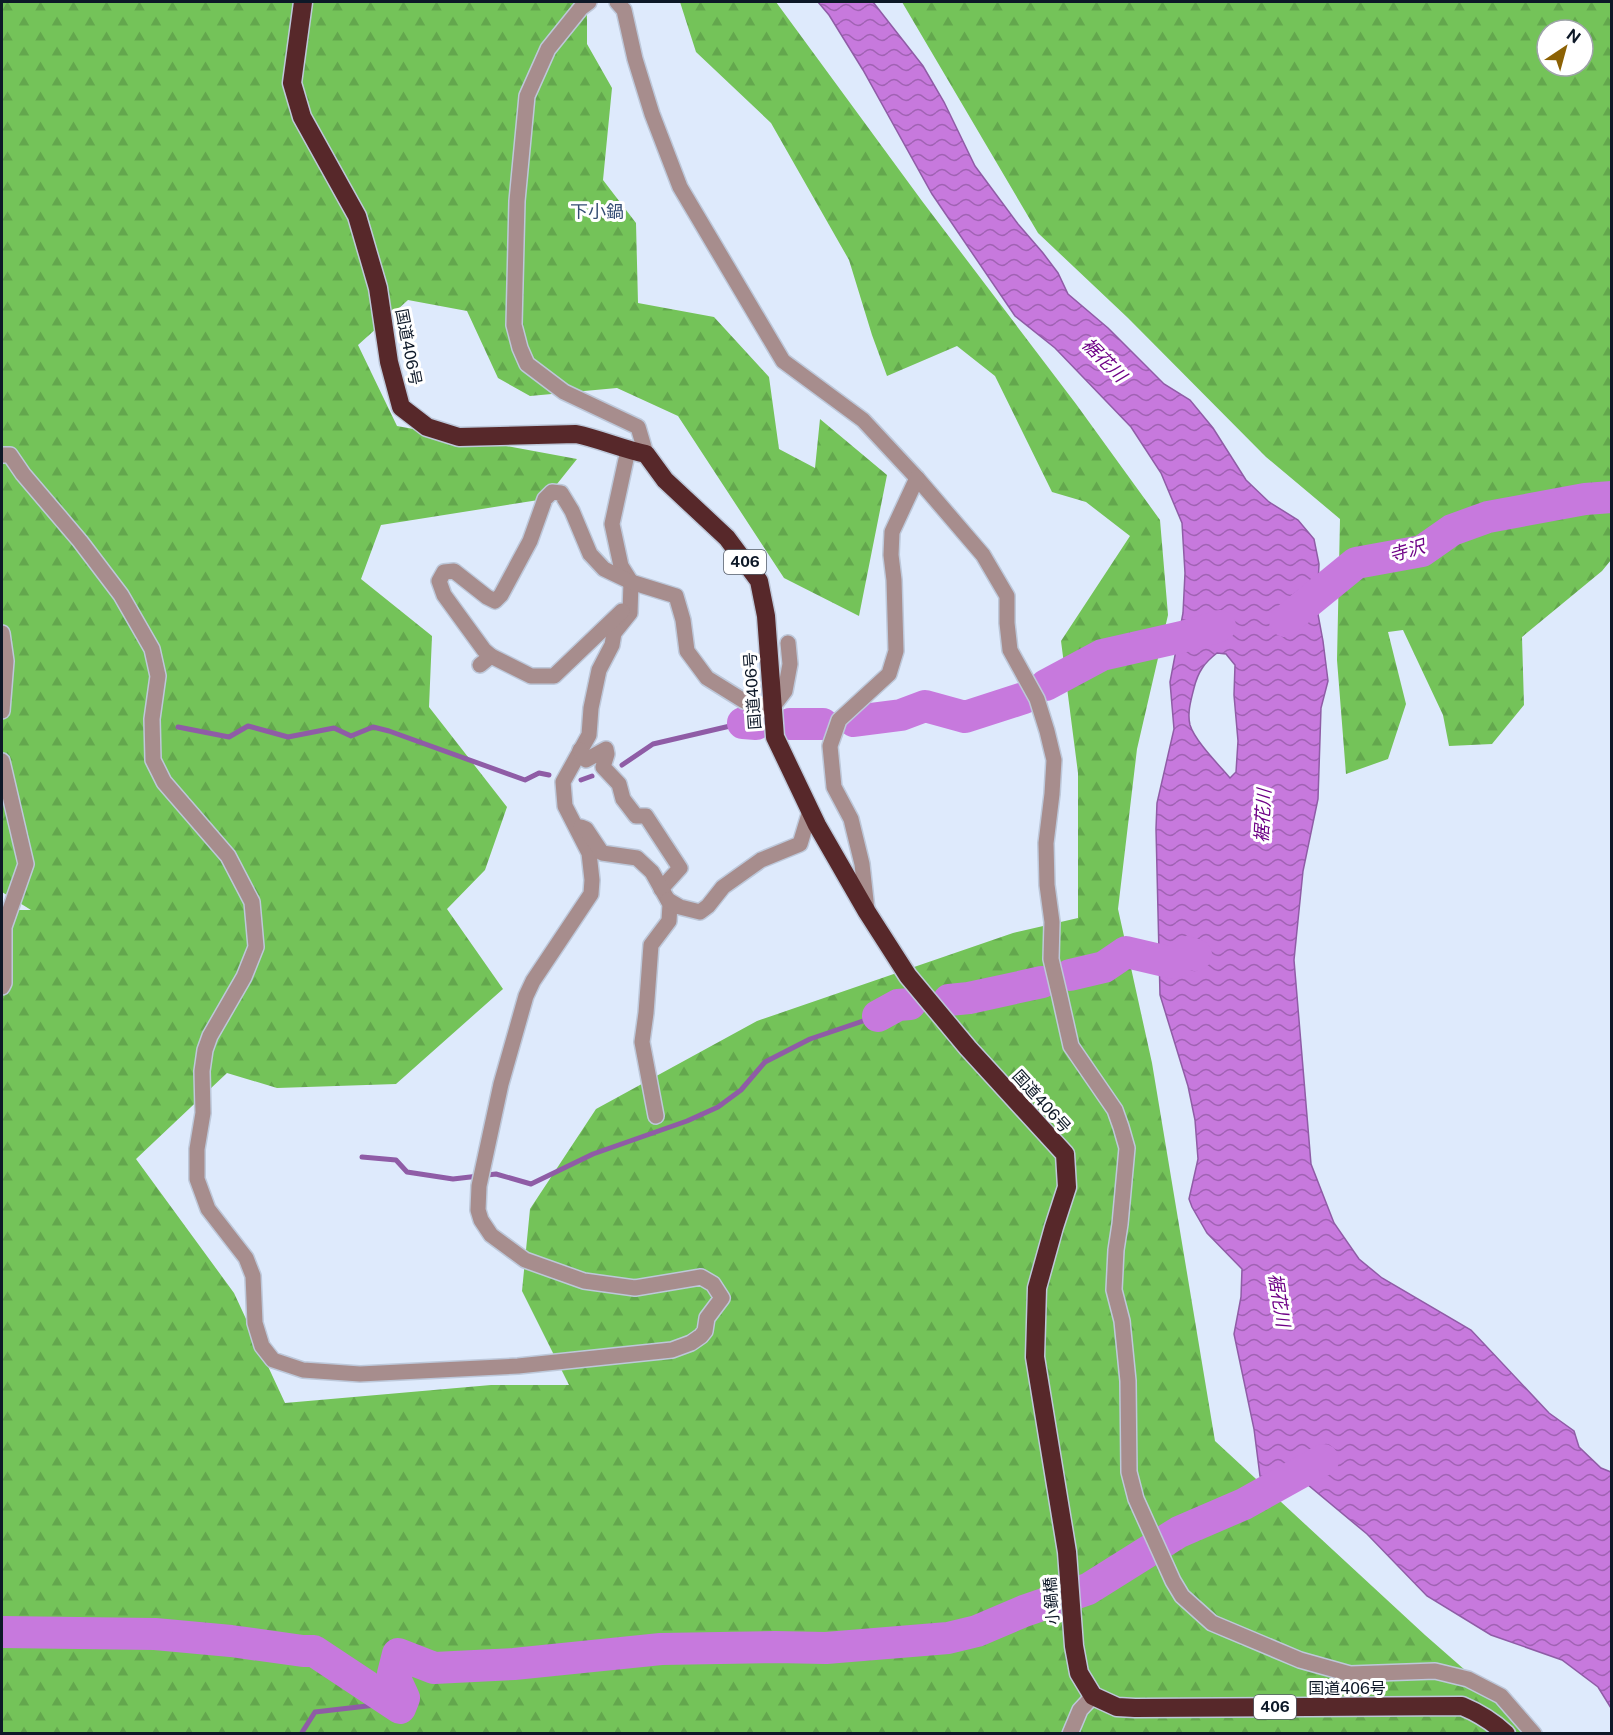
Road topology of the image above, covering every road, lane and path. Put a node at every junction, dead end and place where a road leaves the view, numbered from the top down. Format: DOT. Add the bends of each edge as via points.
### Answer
graph roads {
  1 [pos="303,2"];
  2 [pos="589,2"];
  3 [pos="617,2"];
  4 [pos="637,452"];
  5 [pos="2,455"];
  6 [pos="917,478"];
  7 [pos="631,582"];
  8 [pos="630,603"];
  9 [pos="2,633"];
  10 [pos="788,643"];
  11 [pos="772,708"];
  12 [pos="2,711"];
  13 [pos="580,750"];
  14 [pos="2,761"];
  15 [pos="810,811"];
  16 [pos="573,822"];
  17 [pos="664,894"];
  18 [pos="867,912"];
  19 [pos="2,987"];
  20 [pos="656,1116"];
  21 [pos="1067,1552"];
  22 [pos="1093,1696"];
  23 [pos="1070,1734"];
  24 [pos="1506,1734"];
  25 [pos="1534,1734"];
  1 -- 4 [label="highway, 国道406号" via="292,83 302,117 357,216 378,288 389,362 401,407 427,427 459,437 576,434"];
  2 -- 4 [label="street" via="548,49 526,96 517,201 513,325 526,364 564,392 638,427"];
  3 -- 6 [label="street" via="624,10 652,114 680,187 783,361 863,420"];
  4 -- 7 [label="street" via="612,524 621,566"];
  4 -- 11 [label="highway, 国道406号 / 406" via="727,538 759,581 766,616"];
  5 -- 16 [label="street" via="10,455 80,541 121,595 152,649 158,676 152,719 153,760 164,782 228,856 252,902 256,947 205,1050 197,1179 208,1209 246,1258 253,1276 255,1323 262,1347 273,1360 303,1370 360,1374 518,1366 672,1350 691,1343 705,1331 707,1318 722,1298 713,1284 701,1277 635,1288 584,1281 525,1260 491,1235 478,1210 479,1186 501,1084 526,996 591,894 589,853"];
  6 -- 18 [label="street" via="892,532 896,651 889,674 839,720 830,746 834,787 851,819 862,864"];
  6 -- 25 [label="street" via="983,555 1007,596 1010,650 1037,699 1054,760 1046,843 1051,958 1071,1046 1115,1110 1127,1149 1114,1290 1122,1321 1128,1381 1130,1472 1136,1499 1173,1581 1182,1596 1212,1623 1300,1660 1350,1674 1435,1671 1468,1679 1501,1696"];
  7 -- 8 [label="street"];
  7 -- 8 [label="street" via="604,569 590,554 561,493 552,492 545,499 530,541 495,601 454,571 444,572 439,581 444,595 484,650 486,660 531,676 554,676"];
  7 -- 11 [label="street" via="676,596 687,651 707,678 744,701"];
  8 -- 13 [label="street" via="630,613 614,633 599,670 589,735"];
  9 -- 12 [label="street" via="6,661"];
  10 -- 11 [label="street" via="790,664 785,691"];
  11 -- 15 [label="highway, 国道406号 / 406" via="775,737"];
  13 -- 16 [label="street" via="562,782"];
  13 -- 17 [label="street" via="586,760 606,748 603,767 619,784 623,798 636,816 646,816 680,868"];
  14 -- 19 [label="street" via="26,864 4,927"];
  15 -- 17 [label="street" via="800,844 761,860 723,887 700,912 680,907"];
  15 -- 18 [label="highway, 国道406号 / 406"];
  16 -- 17 [label="street" via="586,829 602,853 637,858 652,872"];
  17 -- 20 [label="street" via="670,904 669,921 651,945 642,1042"];
  18 -- 21 [label="highway, 国道406号 / 406" via="908,976 1065,1154 1067,1187 1037,1288 1035,1358"];
  21 -- 22 [label="highway, 小鍋橋 / 406" via="1074,1646 1079,1673"];
  22 -- 23 [label="street" via="1080,1710"];
  22 -- 24 [label="highway, 国道406号 / 406" via="1118,1707 1136,1708 1462,1706 1490,1720"];
}
